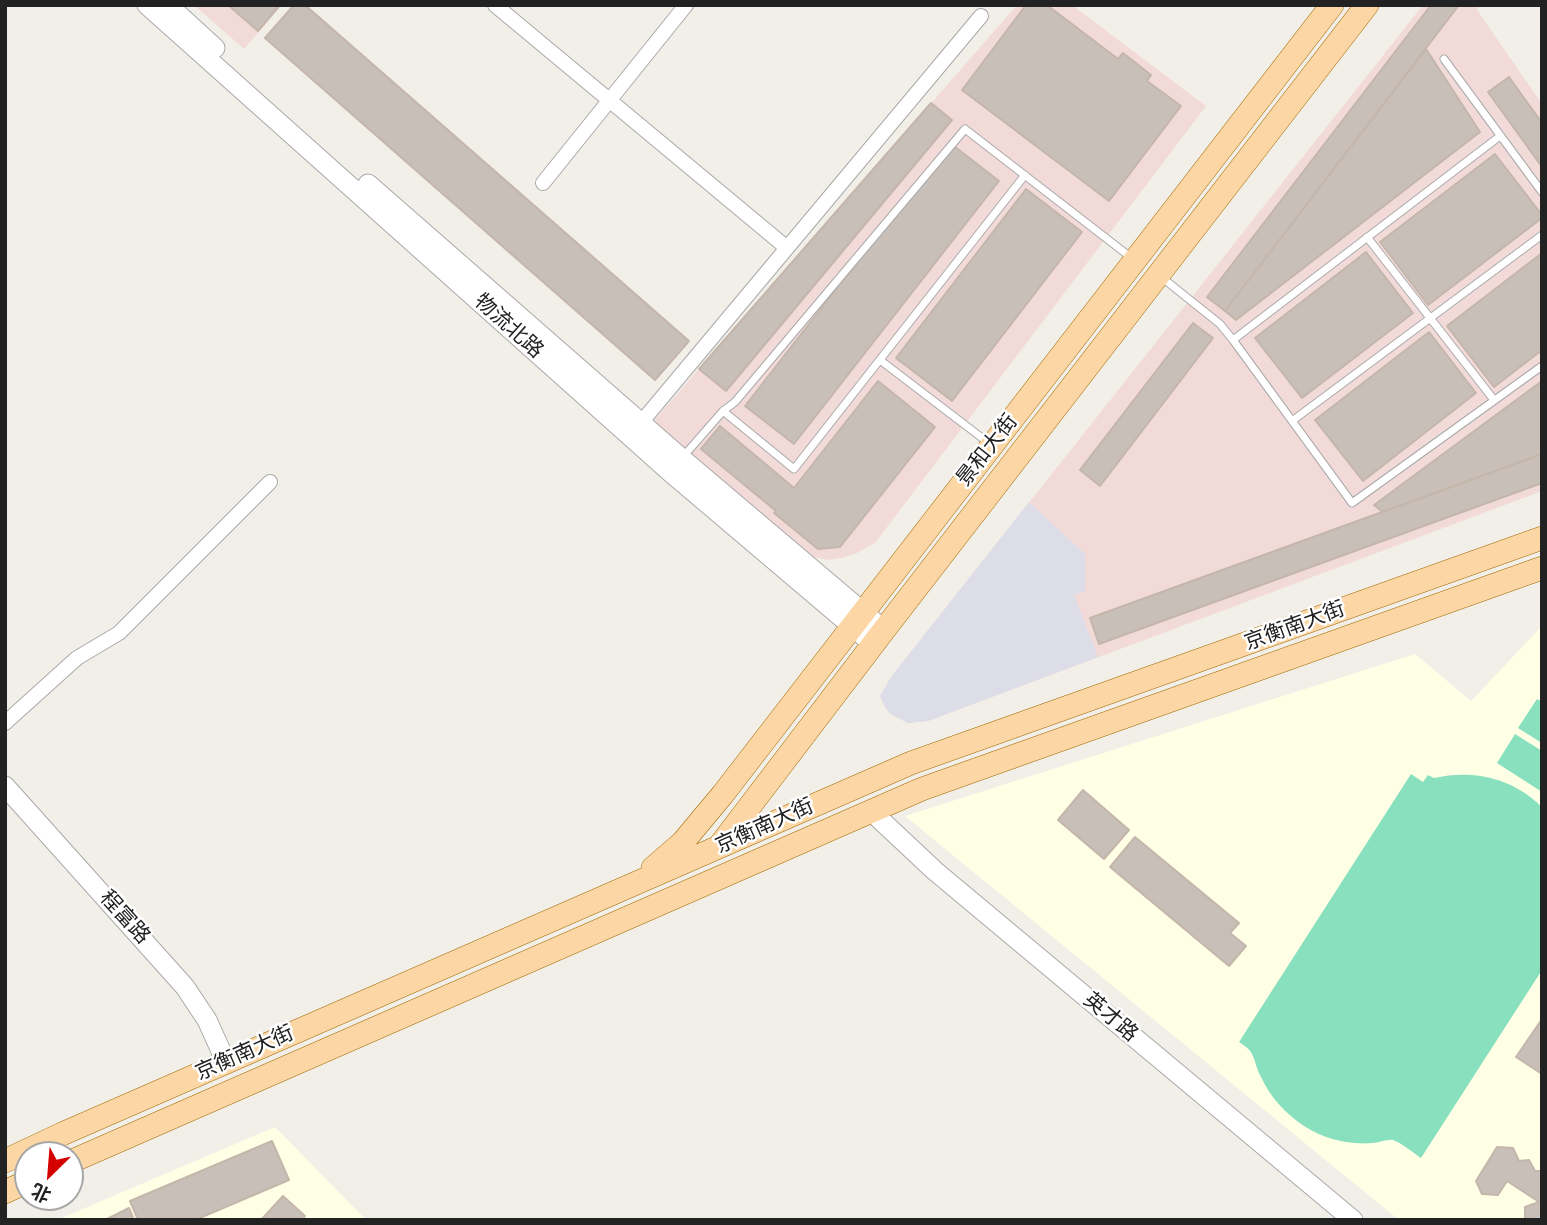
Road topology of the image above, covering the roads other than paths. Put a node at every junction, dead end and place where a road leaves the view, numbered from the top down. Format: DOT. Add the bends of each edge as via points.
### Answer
graph roads {
  1 [pos="147,5"];
  2 [pos="168,5"];
  3 [pos="495,5"];
  4 [pos="686,5"];
  5 [pos="1332,5"];
  6 [pos="1367,5"];
  7 [pos="981,16"];
  8 [pos="1444,59"];
  9 [pos="610,101"];
  10 [pos="1500,136"];
  11 [pos="1025,176"];
  12 [pos="543,183"];
  13 [pos="1542,192"];
  14 [pos="1542,236"];
  15 [pos="1367,237"];
  16 [pos="787,248"];
  17 [pos="1136,260"];
  18 [pos="1158,275"];
  19 [pos="1430,319"];
  20 [pos="1233,340"];
  21 [pos="880,360"];
  22 [pos="1542,366"];
  23 [pos="1494,400"];
  24 [pos="723,411"];
  25 [pos="645,419"];
  26 [pos="1292,421"];
  27 [pos="992,446"];
  28 [pos="681,458"];
  29 [pos="270,482"];
  30 [pos="1542,538"];
  31 [pos="1542,568"];
  32 [pos="857,619"];
  33 [pos="879,637"];
  34 [pos="5,723"];
  35 [pos="5,786"];
  36 [pos="871,811"];
  37 [pos="719,847"];
  38 [pos="632,885"];
  39 [pos="683,893"];
  40 [pos="226,1062"];
  41 [pos="84,1156"];
  42 [pos="5,1161"];
  43 [pos="1353,1220"];
  1 -- 32 [label="street, 物流北路" via="669,471"];
  2 -- 28 [label="street, 物流北路"];
  3 -- 9 [label="street"];
  4 -- 9 [label="street"];
  5 -- 17 [label="main road, 景和大街"];
  6 -- 18 [label="main road, 景和大街"];
  7 -- 16 [label="street"];
  8 -- 10 [label="lane"];
  9 -- 12 [label="street"];
  9 -- 16 [label="street"];
  10 -- 13 [label="lane"];
  10 -- 15 [label="lane"];
  11 -- 17 [label="lane"];
  11 -- 21 [label="lane"];
  11 -- 24 [label="lane" via="965,129 736,402"];
  14 -- 19 [label="lane"];
  15 -- 19 [label="lane"];
  15 -- 20 [label="lane"];
  16 -- 25 [label="street"];
  17 -- 27 [label="main road, 景和大街"];
  18 -- 20 [label="lane" via="1220,324"];
  18 -- 33 [label="main road, 景和大街"];
  19 -- 23 [label="lane"];
  19 -- 26 [label="lane"];
  20 -- 26 [label="lane"];
  21 -- 24 [label="lane" via="794,469"];
  21 -- 27 [label="lane"];
  22 -- 23 [label="lane"];
  23 -- 26 [label="lane" via="1352,503"];
  24 -- 28 [label="lane"];
  27 -- 32 [label="main road, 景和大街"];
  28 -- 32 [label="street, 物流北路"];
  29 -- 34 [label="street" via="119,633 77,658"];
  30 -- 37 [label="main road, 京衡南大街" via="911,763"];
  31 -- 36 [label="main road, 京衡南大街"];
  32 -- 33 [label="street, 物流北路"];
  32 -- 38 [label="main road, 景和大街" via="683,842"];
  33 -- 37 [label="main road, 景和大街"];
  35 -- 40 [label="street, 程富路" via="185,986"];
  36 -- 39 [label="main road, 京衡南大街"];
  36 -- 43 [label="street, 英才路" via="935,872"];
  37 -- 38 [label="main road, 京衡南大街"];
  37 -- 39 [label="main road, 景和大街"];
  38 -- 40 [label="main road, 京衡南大街"];
  39 -- 41 [label="main road, 京衡南大街"];
  40 -- 42 [label="main road, 京衡南大街"];
}
